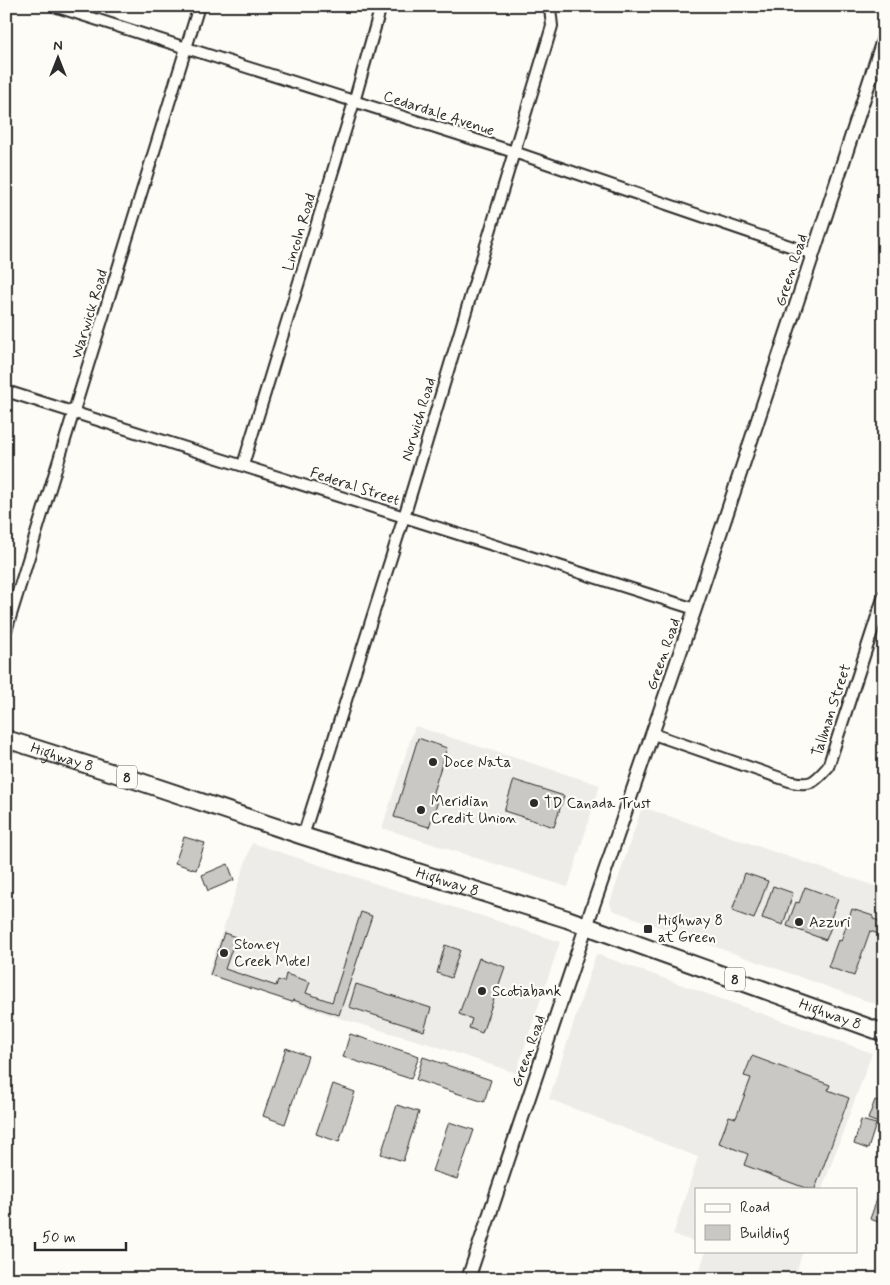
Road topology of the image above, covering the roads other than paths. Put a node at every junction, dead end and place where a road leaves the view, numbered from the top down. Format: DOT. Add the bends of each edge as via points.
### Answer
graph roads {
  1 [pos="54,6"];
  2 [pos="198,6"];
  3 [pos="381,6"];
  4 [pos="549,7"];
  5 [pos="884,37"];
  6 [pos="186,48"];
  7 [pos="354,102"];
  8 [pos="514,152"];
  9 [pos="814,254"];
  10 [pos="6,391"];
  11 [pos="74,413"];
  12 [pos="243,465"];
  13 [pos="404,517"];
  14 [pos="884,596"];
  15 [pos="695,609"];
  16 [pos="6,631"];
  17 [pos="652,734"];
  18 [pos="6,740"];
  19 [pos="303,836"];
  20 [pos="587,926"];
  21 [pos="884,1033"];
  22 [pos="468,1279"];
  1 -- 6 [label="street, Cedardale Avenue"];
  2 -- 6 [label="street, Warwick Road"];
  3 -- 7 [label="street, Lincoln Road"];
  4 -- 8 [label="street, Norwich Road" via="552,26"];
  5 -- 9 [label="street, Green Road"];
  6 -- 7 [label="street, Cedardale Avenue"];
  6 -- 11 [label="street, Warwick Road"];
  7 -- 8 [label="street, Cedardale Avenue"];
  7 -- 12 [label="street, Lincoln Road"];
  8 -- 9 [label="street, Cedardale Avenue"];
  8 -- 13 [label="street, Norwich Road"];
  9 -- 15 [label="street, Green Road"];
  10 -- 11 [label="street, Federal Street"];
  11 -- 12 [label="street, Federal Street"];
  11 -- 16 [label="street, Warwick Road"];
  12 -- 13 [label="street, Federal Street"];
  13 -- 15 [label="street, Federal Street"];
  13 -- 19 [label="street, Norwich Road"];
  14 -- 17 [label="street, Tallman Street" via="828,767 816,781 792,782"];
  15 -- 17 [label="street, Green Road"];
  17 -- 20 [label="street, Green Road"];
  18 -- 19 [label="main road, Highway 8 / 8"];
  19 -- 20 [label="main road, Highway 8 / 8"];
  20 -- 21 [label="main road, Highway 8 / 8"];
  20 -- 22 [label="street, Green Road"];
}
